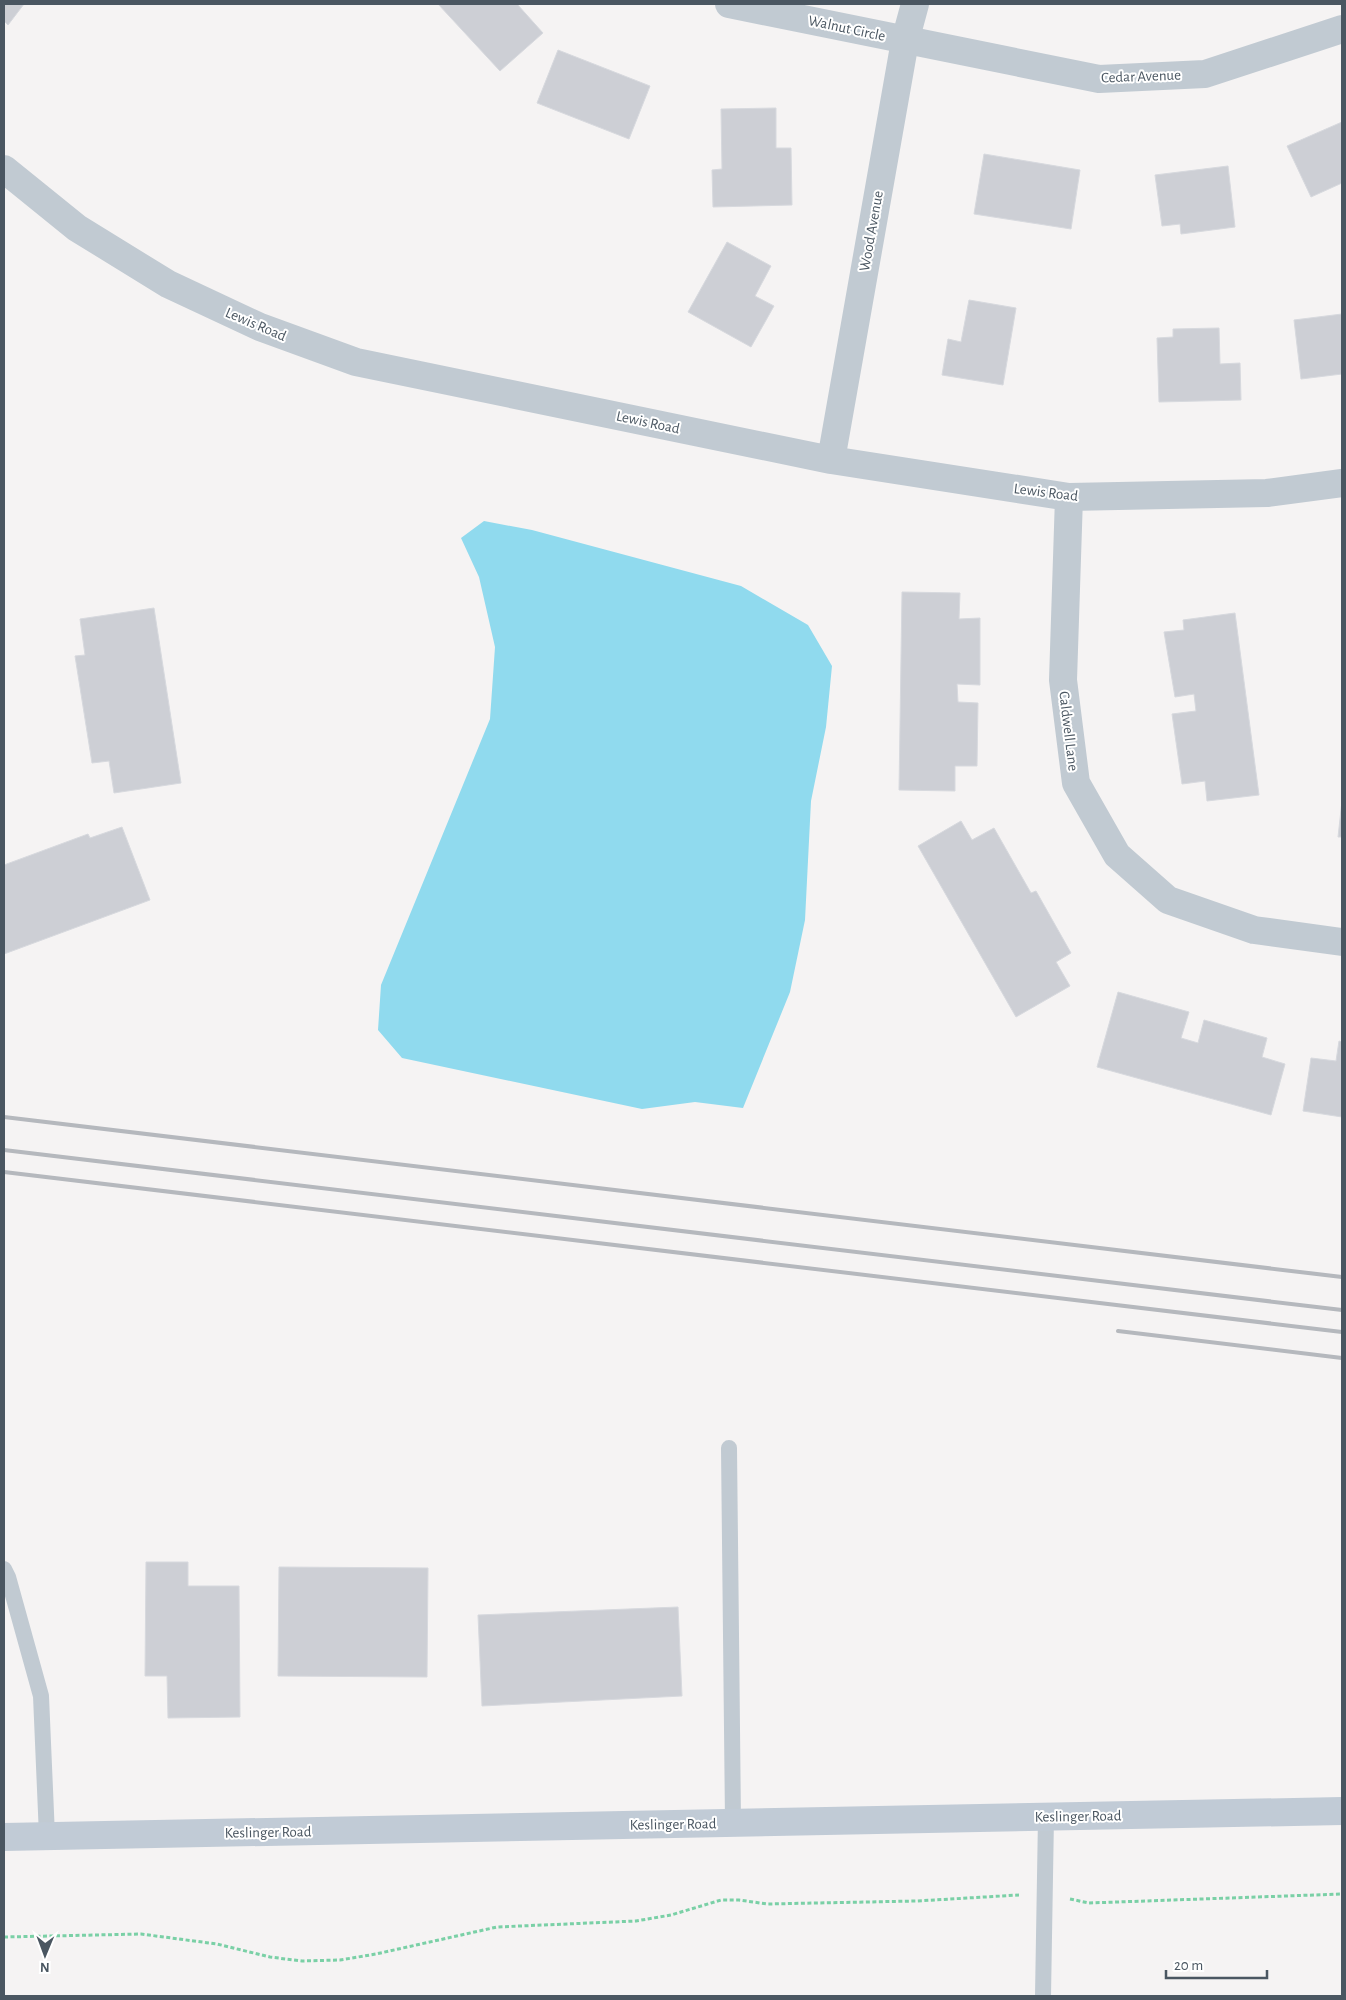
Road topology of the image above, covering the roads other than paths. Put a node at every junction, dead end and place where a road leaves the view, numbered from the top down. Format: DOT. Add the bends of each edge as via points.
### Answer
graph roads {
  1 [pos="729,4"];
  2 [pos="915,4"];
  3 [pos="1342,29"];
  4 [pos="906,41"];
  5 [pos="4,169"];
  6 [pos="831,460"];
  7 [pos="1342,483"];
  8 [pos="1068,498"];
  9 [pos="1342,942"];
  10 [pos="729,1448"];
  11 [pos="4,1569"];
  12 [pos="1342,1811"];
  13 [pos="1046,1816"];
  14 [pos="733,1822"];
  15 [pos="47,1836"];
  16 [pos="4,1837"];
  17 [pos="1043,1996"];
  1 -- 4 [label="street, Walnut Circle"];
  2 -- 4 [label="street, Wood Avenue"];
  3 -- 4 [label="street, Cedar Avenue" via="1205,74 1099,79"];
  4 -- 6 [label="street, Wood Avenue"];
  5 -- 6 [label="street, Lewis Road" via="77,228 168,284 260,327 356,362"];
  6 -- 8 [label="street, Lewis Road"];
  7 -- 8 [label="street, Lewis Road" via="1267,493"];
  8 -- 9 [label="street, Caldwell Lane" via="1063,680 1076,784 1117,855 1168,900 1254,930"];
  10 -- 14 [label="lane"];
  11 -- 15 [label="lane" via="41,1696"];
  12 -- 13 [label="main road, Keslinger Road"];
  13 -- 14 [label="main road, Keslinger Road"];
  13 -- 17 [label="lane"];
  14 -- 15 [label="main road, Keslinger Road"];
  15 -- 16 [label="main road, Keslinger Road"];
}
